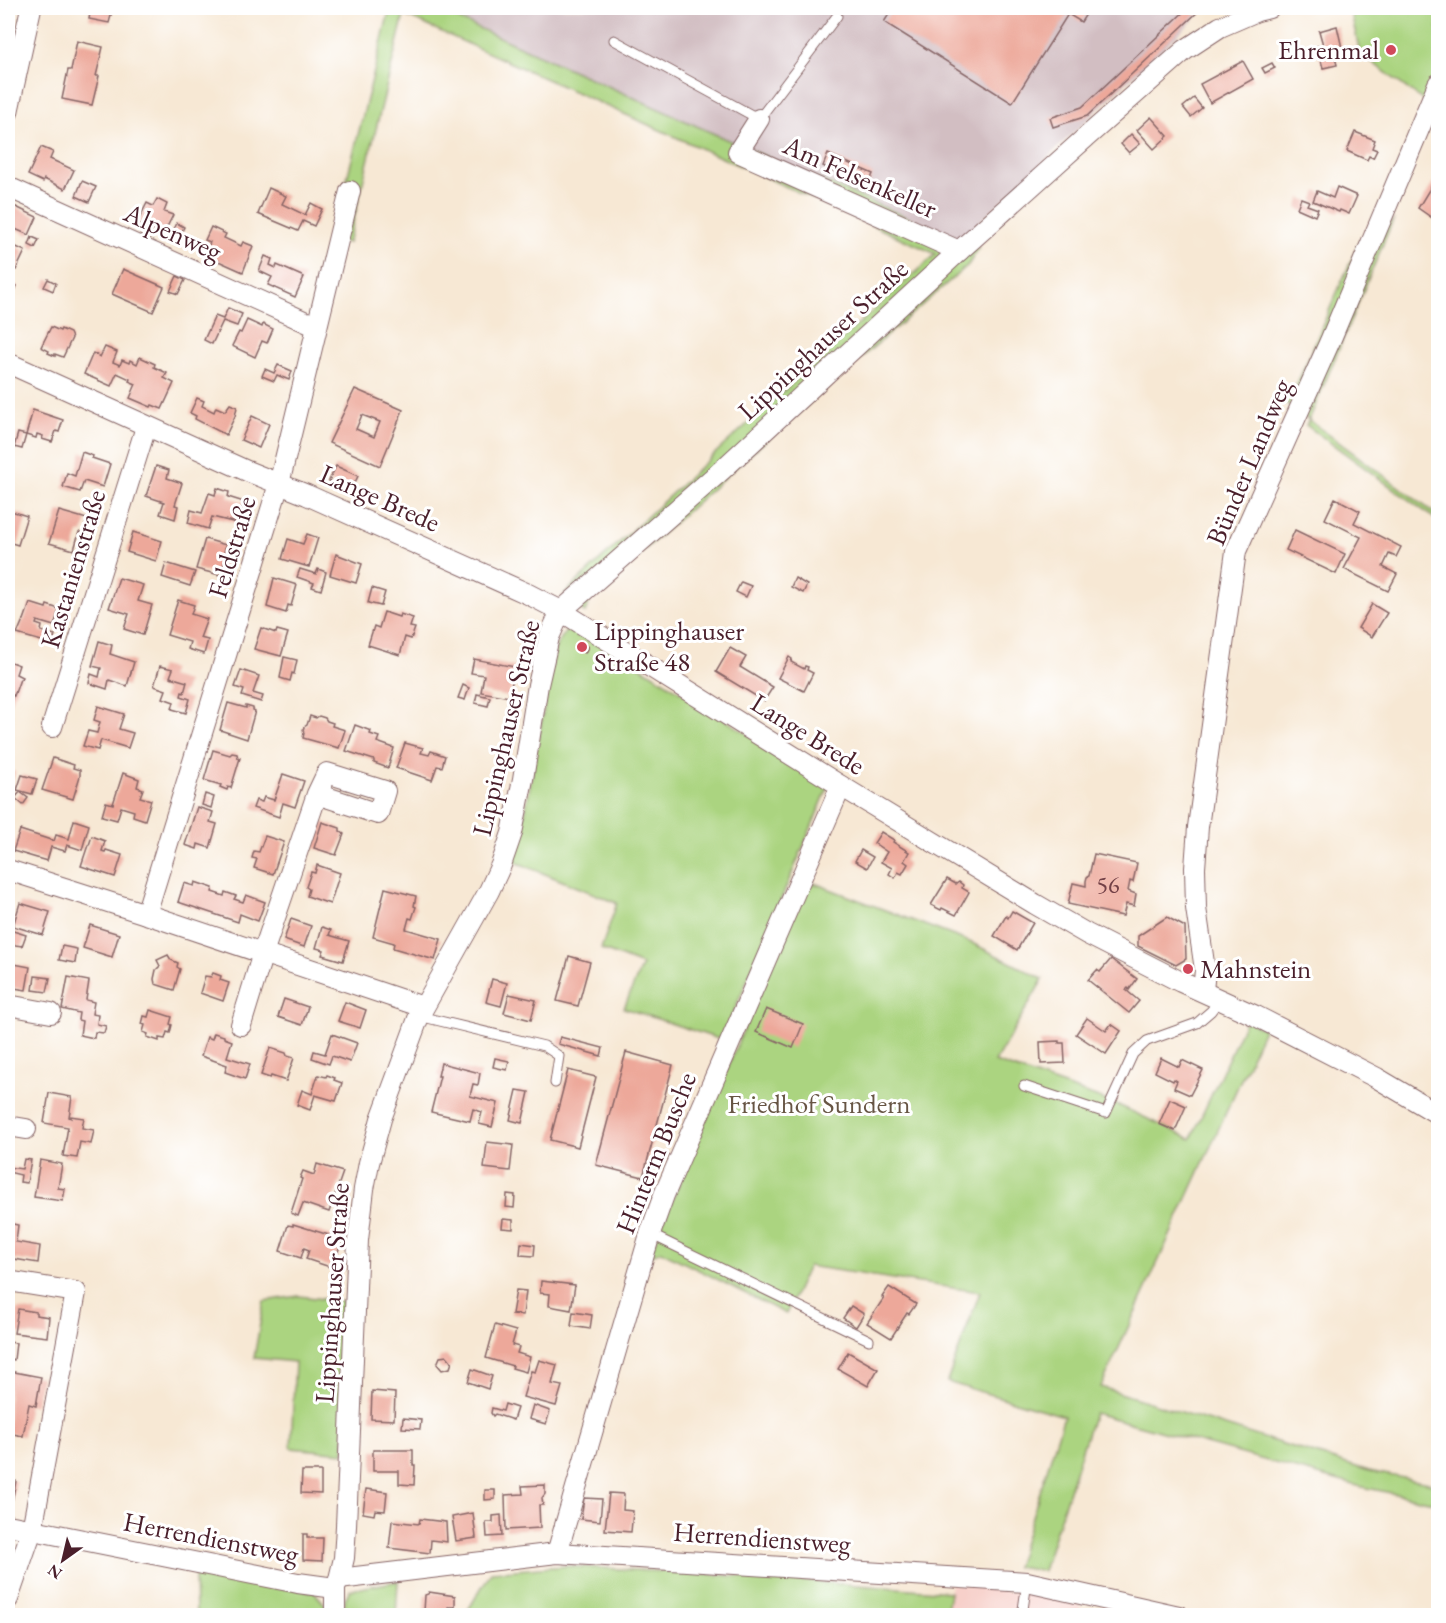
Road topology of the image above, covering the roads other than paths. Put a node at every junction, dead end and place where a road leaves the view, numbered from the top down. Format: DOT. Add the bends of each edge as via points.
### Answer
graph roads {
  1 [pos="32,8"];
  2 [pos="1269,8"];
  3 [pos="837,16"];
  4 [pos="614,40"];
  5 [pos="1438,84"];
  6 [pos="8,112"];
  7 [pos="759,119"];
  8 [pos="8,187"];
  9 [pos="350,191"];
  10 [pos="960,251"];
  11 [pos="317,327"];
  12 [pos="8,363"];
  13 [pos="146,427"];
  14 [pos="279,484"];
  15 [pos="561,611"];
  16 [pos="52,727"];
  17 [pos="841,786"];
  18 [pos="317,794"];
  19 [pos="8,870"];
  20 [pos="146,914"];
  21 [pos="263,953"];
  22 [pos="1211,995"];
  23 [pos="8,1005"];
  24 [pos="421,1012"];
  25 [pos="51,1013"];
  26 [pos="241,1025"];
  27 [pos="555,1083"];
  28 [pos="1024,1086"];
  29 [pos="1438,1114"];
  30 [pos="650,1234"];
  31 [pos="8,1281"];
  32 [pos="869,1340"];
  33 [pos="8,1525"];
  34 [pos="32,1530"];
  35 [pos="557,1553"];
  36 [pos="1027,1582"];
  37 [pos="337,1583"];
  38 [pos="8,1599"];
  39 [pos="334,1616"];
  40 [pos="1022,1616"];
  41 [pos="1179,1616"];
  1 -- 6 [label="street"];
  2 -- 10 [label="street, Lippinghauser Straße" via="1220,27 1185,50"];
  3 -- 7 [label="lane"];
  4 -- 7 [label="lane"];
  5 -- 22 [label="street, Bünder Landweg" via="1236,551 1195,868 1196,908"];
  7 -- 10 [label="street, Am Felsenkeller" via="738,152"];
  8 -- 11 [label="street, Alpenweg"];
  9 -- 11 [label="street, Feldstraße"];
  10 -- 15 [label="street, Lippinghauser Straße" via="723,469"];
  11 -- 14 [label="street, Feldstraße"];
  12 -- 13 [label="street, Lange Brede"];
  13 -- 14 [label="street, Lange Brede"];
  13 -- 16 [label="street, Kastanienstraße"];
  14 -- 15 [label="street, Lange Brede"];
  14 -- 20 [label="street, Feldstraße"];
  15 -- 17 [label="street, Lange Brede"];
  15 -- 24 [label="street, Lippinghauser Straße" via="549,638 538,685 512,833 489,891"];
  17 -- 22 [label="street, Lange Brede" via="1087,934"];
  17 -- 30 [label="street, Hinterm Busche"];
  18 -- 21 [label="street"];
  19 -- 20 [label="street"];
  20 -- 21 [label="street"];
  21 -- 24 [label="street"];
  21 -- 26 [label="street"];
  22 -- 28 [label="lane" via="1212,1011 1197,1023 1147,1041 1133,1054 1106,1113"];
  22 -- 29 [label="street, Lange Brede" via="1377,1078"];
  23 -- 25 [label="street"];
  24 -- 27 [label="lane" via="544,1046 559,1056"];
  24 -- 37 [label="street, Lippinghauser Straße" via="381,1119 364,1189 358,1240 344,1558"];
  30 -- 32 [label="lane"];
  30 -- 35 [label="street, Hinterm Busche"];
  31 -- 34 [label="street" via="76,1292"];
  33 -- 34 [label="street, Herrendienstweg"];
  34 -- 37 [label="street, Herrendienstweg" via="298,1583"];
  34 -- 38 [label="street"];
  35 -- 36 [label="street, Herrendienstweg"];
  35 -- 37 [label="street, Herrendienstweg"];
  36 -- 40 [label="lane"];
  36 -- 41 [label="street, Herrendienstweg"];
  37 -- 39 [label="street, Lippinghauser Straße"];
}
